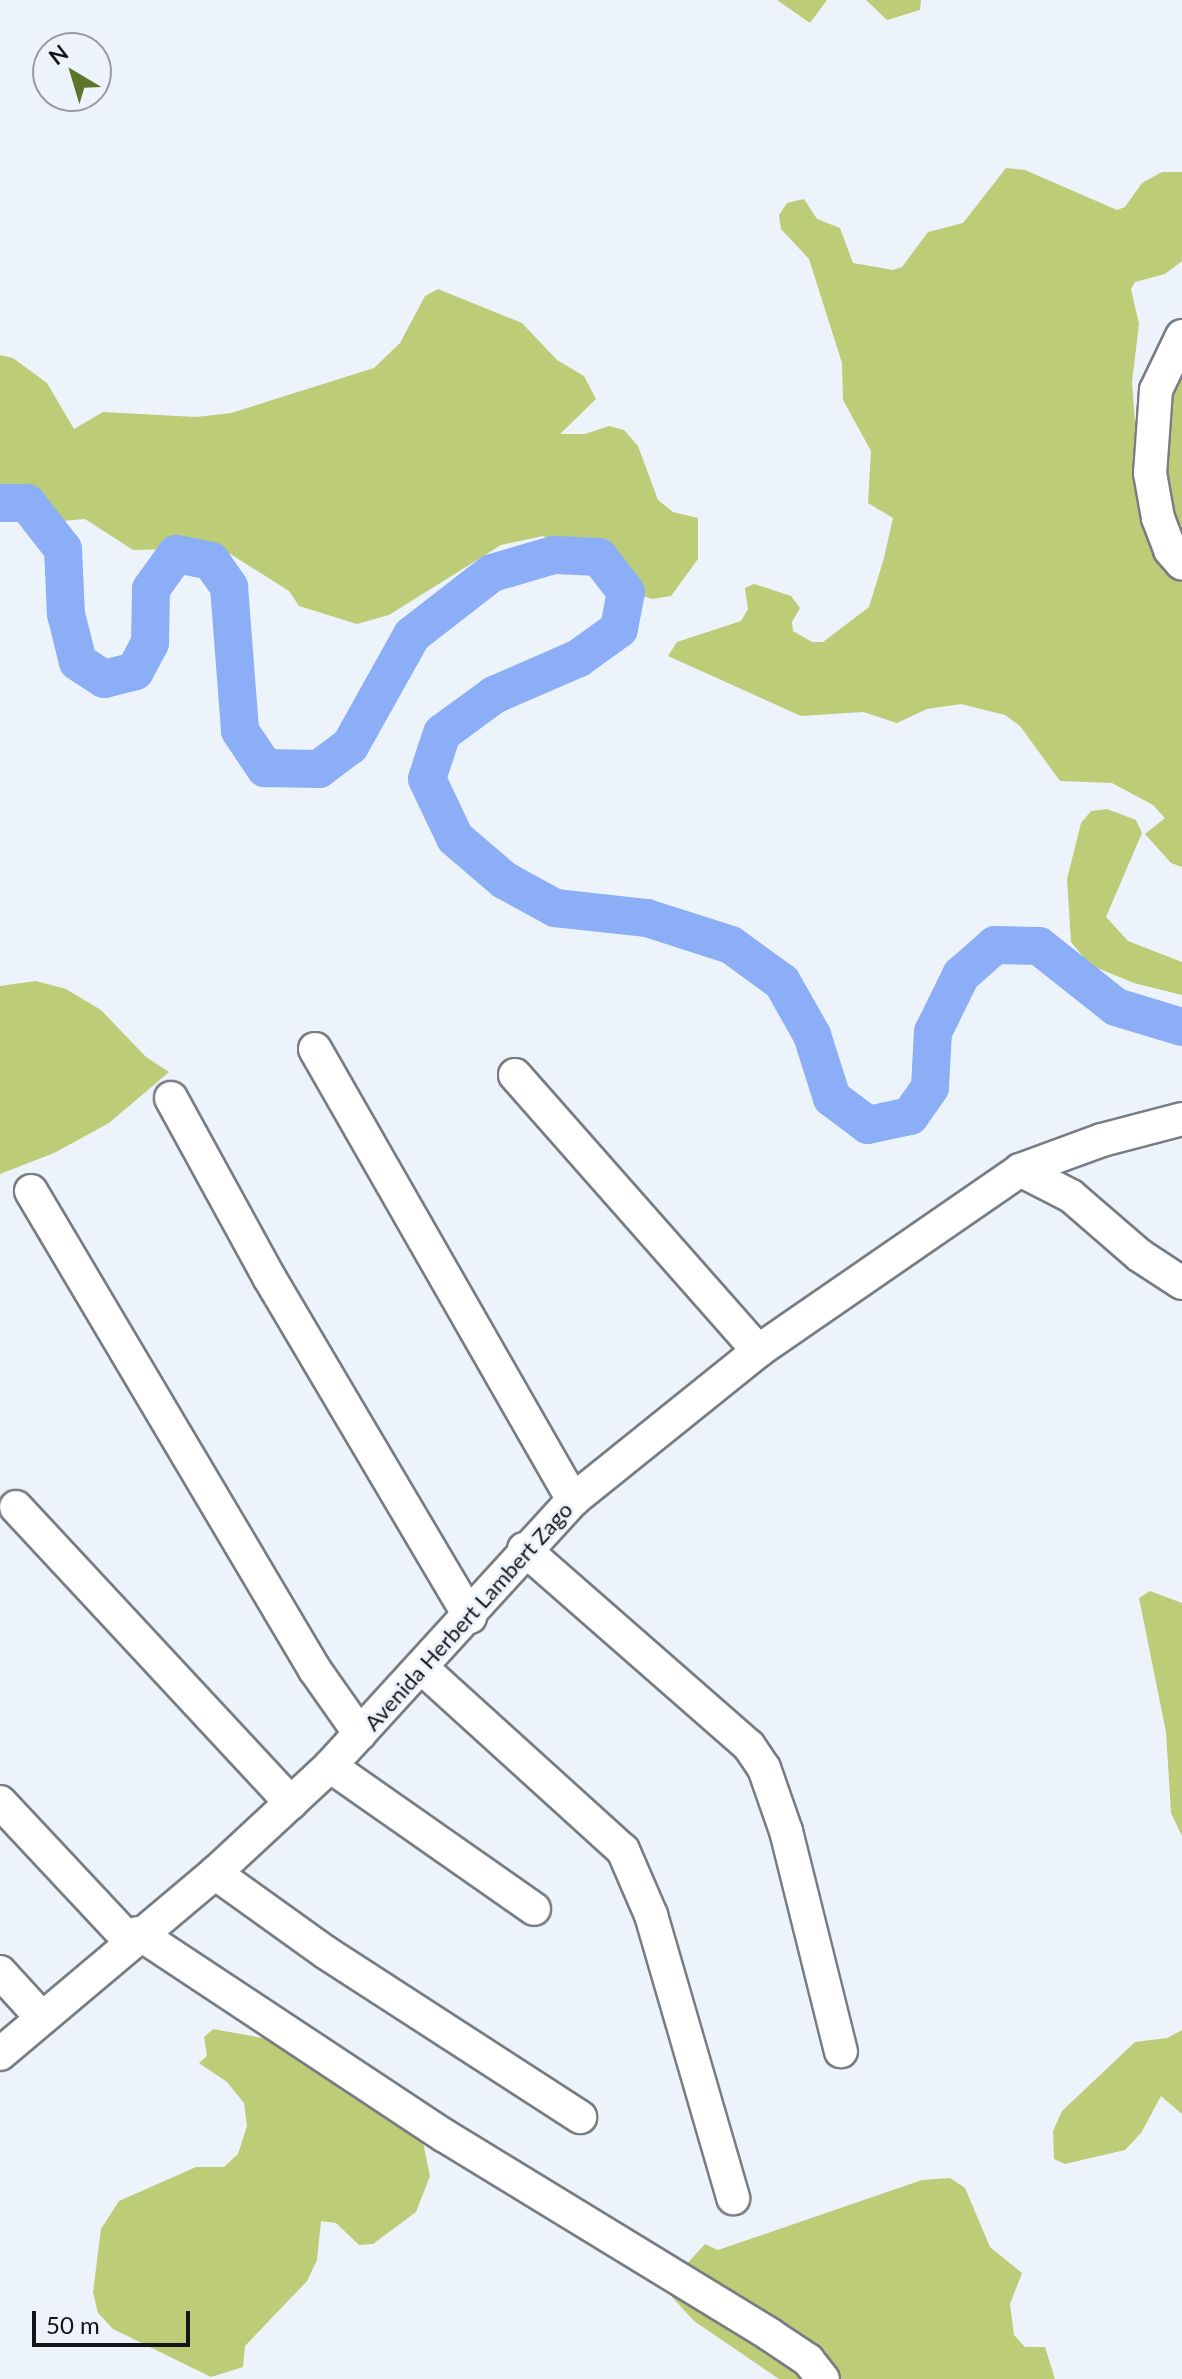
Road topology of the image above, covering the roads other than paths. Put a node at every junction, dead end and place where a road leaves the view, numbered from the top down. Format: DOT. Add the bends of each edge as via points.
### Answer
graph roads {
  1 [pos="1182,336"];
  2 [pos="1182,564"];
  3 [pos="315,1049"];
  4 [pos="515,1075"];
  5 [pos="171,1098"];
  6 [pos="1182,1119"];
  7 [pos="1020,1170"];
  8 [pos="31,1191"];
  9 [pos="1182,1283"];
  10 [pos="758,1351"];
  11 [pos="573,1500"];
  12 [pos="16,1507"];
  13 [pos="524,1549"];
  14 [pos="470,1617"];
  15 [pos="422,1668"];
  16 [pos="360,1734"];
  17 [pos="330,1766"];
  18 [pos="0,1802"];
  19 [pos="291,1803"];
  20 [pos="215,1873"];
  21 [pos="534,1909"];
  22 [pos="134,1937"];
  23 [pos="0,1972"];
  24 [pos="42,2018"];
  25 [pos="841,2051"];
  26 [pos="0,2054"];
  27 [pos="580,2117"];
  28 [pos="733,2198"];
  29 [pos="823,2379"];
  1 -- 2 [label="street" via="1156,390 1150,473 1158,518"];
  3 -- 11 [label="street"];
  4 -- 10 [label="street"];
  5 -- 14 [label="street" via="269,1277"];
  6 -- 7 [label="street, Avenida Herbert Lambert Zago"];
  7 -- 9 [label="street" via="1071,1196 1139,1255"];
  7 -- 10 [label="street, Avenida Herbert Lambert Zago"];
  8 -- 16 [label="street" via="315,1670"];
  10 -- 11 [label="street, Avenida Herbert Lambert Zago"];
  11 -- 13 [label="street, Avenida Herbert Lambert Zago"];
  12 -- 19 [label="street"];
  13 -- 14 [label="street, Avenida Herbert Lambert Zago"];
  13 -- 25 [label="street" via="749,1746 764,1768 786,1831"];
  14 -- 15 [label="street, Avenida Herbert Lambert Zago"];
  15 -- 16 [label="street, Avenida Herbert Lambert Zago"];
  15 -- 28 [label="street" via="623,1850 651,1915"];
  16 -- 17 [label="street, Avenida Herbert Lambert Zago"];
  17 -- 19 [label="street, Avenida Herbert Lambert Zago"];
  17 -- 21 [label="street"];
  18 -- 22 [label="street"];
  19 -- 20 [label="street, Avenida Herbert Lambert Zago"];
  20 -- 22 [label="street, Avenida Herbert Lambert Zago"];
  20 -- 27 [label="street" via="325,1952"];
  22 -- 24 [label="street, Avenida Herbert Lambert Zago"];
  22 -- 29 [label="street" via="769,2334 808,2360"];
  23 -- 24 [label="street"];
  24 -- 26 [label="street, Avenida Herbert Lambert Zago"];
}
